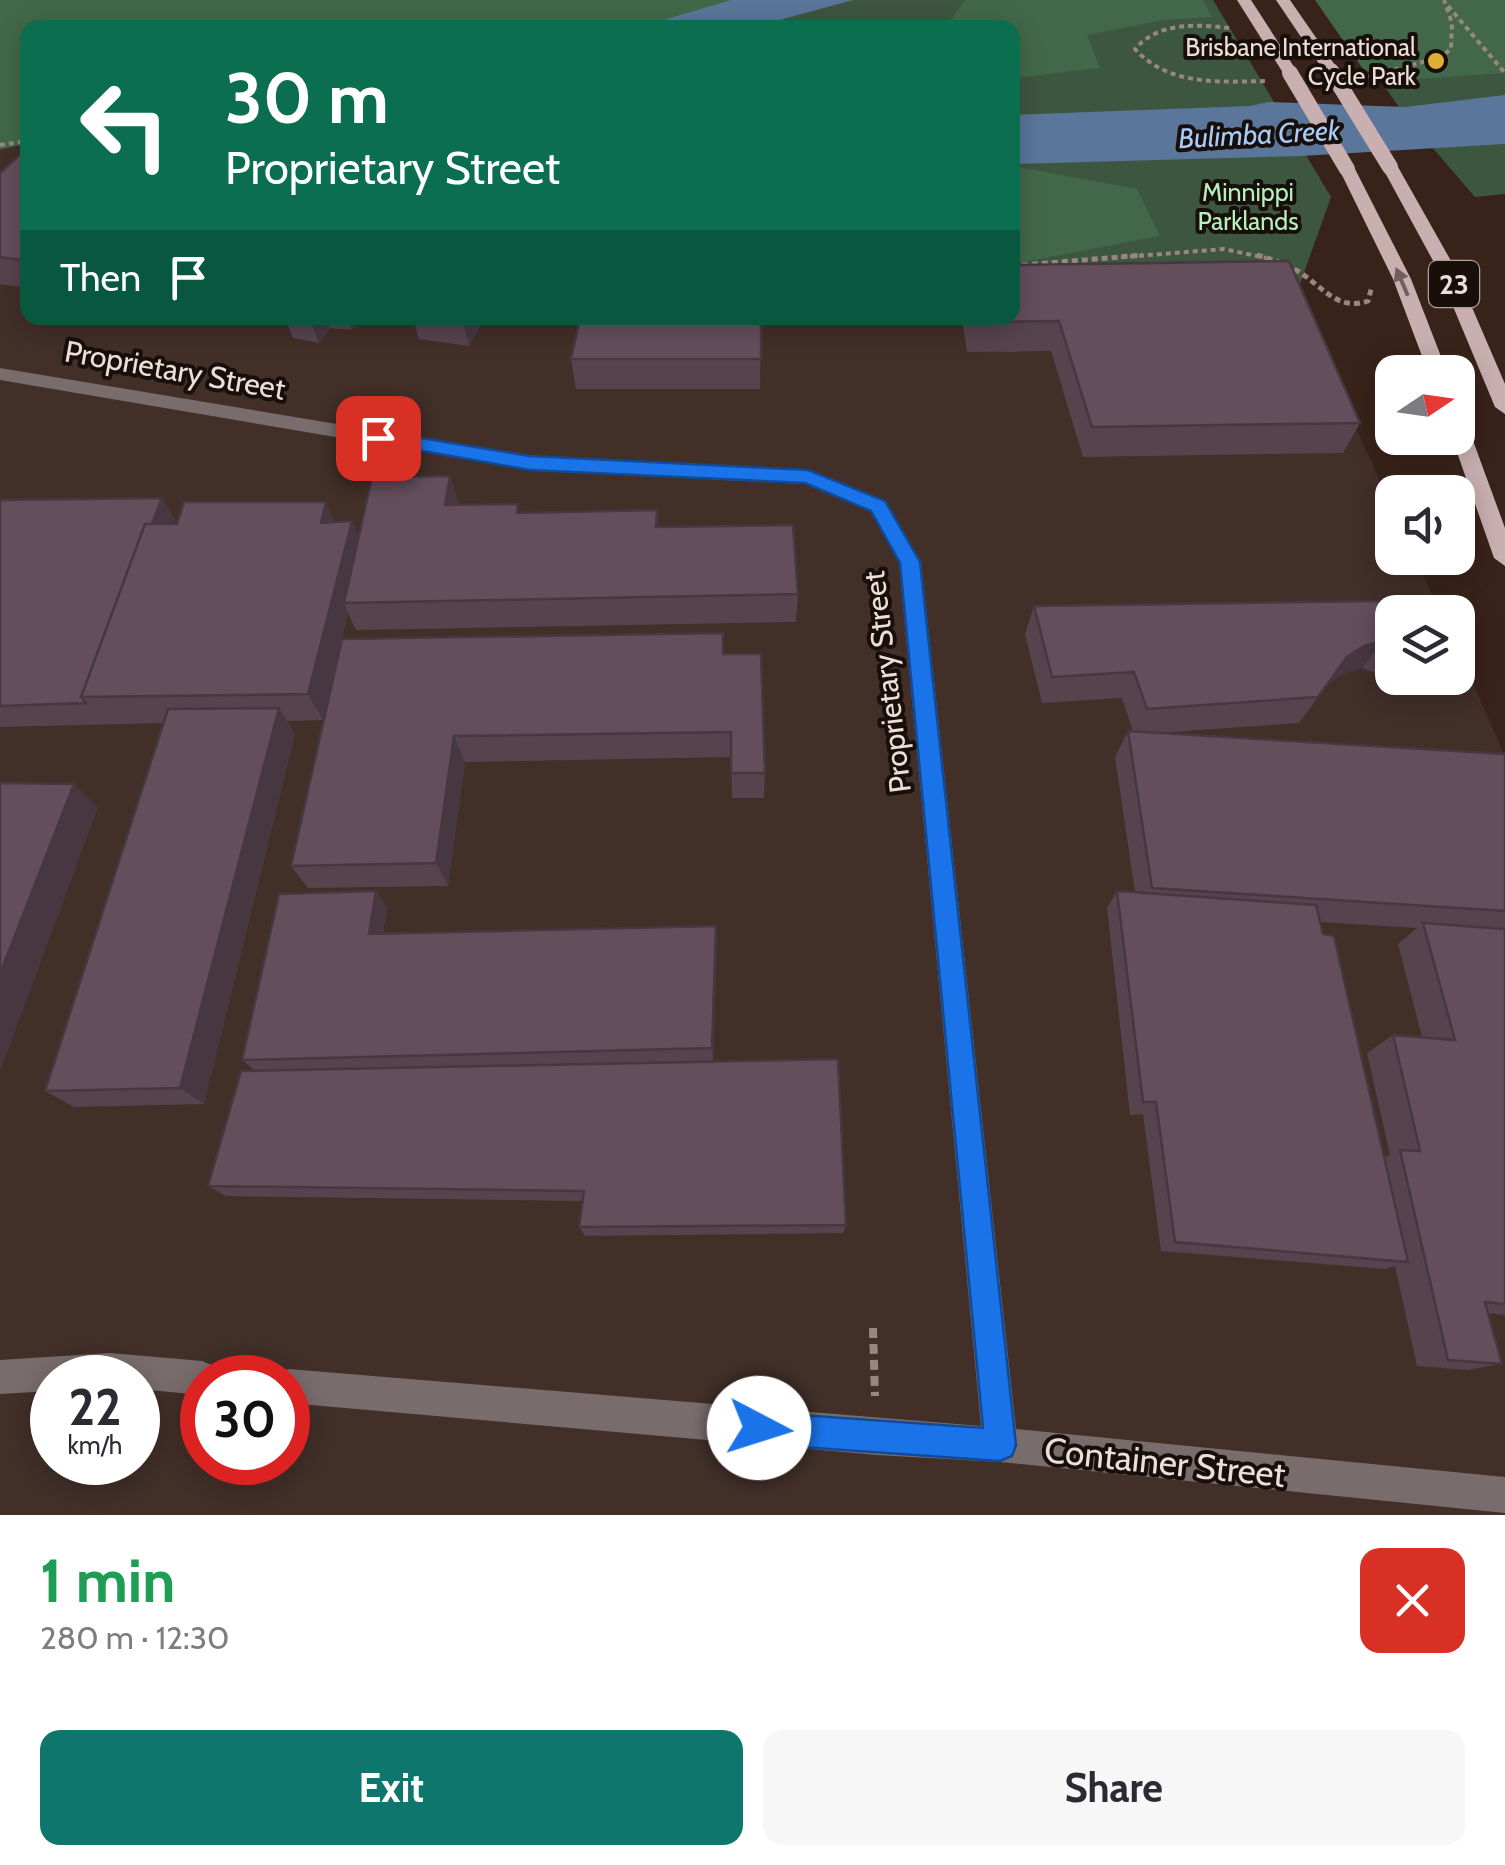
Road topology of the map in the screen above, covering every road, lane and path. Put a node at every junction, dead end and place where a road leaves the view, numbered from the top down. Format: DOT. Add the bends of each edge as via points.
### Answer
graph roads {
  1 [pos="1244,0"];
  2 [pos="1283,0"];
  3 [pos="1444,1"];
  4 [pos="1505,73"];
  5 [pos="1020,265"];
  6 [pos="1369,276"];
  7 [pos="1431,355"];
  8 [pos="0,374"];
  9 [pos="1505,406"];
  10 [pos="1468,455"];
  11 [pos="1505,558"];
  12 [pos="873,1328"];
  13 [pos="180,1376"];
  14 [pos="0,1377"];
  15 [pos="310,1388"];
  16 [pos="876,1438"];
  17 [pos="1000,1445"];
  18 [pos="1505,1495"];
  7 -- 1 [label="main road, 23, one-way, bridge" via="1347,169"];
  2 -- 9 [label="main road, 23, bridge" via="1446,268"];
  3 -- 4 [label="path"];
  5 -- 6 [label="path" via="1224,249 1299,271 1334,300 1356,306 1368,301"];
  8 -- 17 [label="street, Proprietary Street" via="530,463 808,477 878,506 910,562"];
  10 -- 11 [label="main road"];
  12 -- 16 [label="path"];
  13 -- 14 [label="street" via="110,1370"];
  15 -- 16 [label="street, Container Street"];
  16 -- 17 [label="street, Container Street"];
  17 -- 18 [label="street, Container Street"];
}
